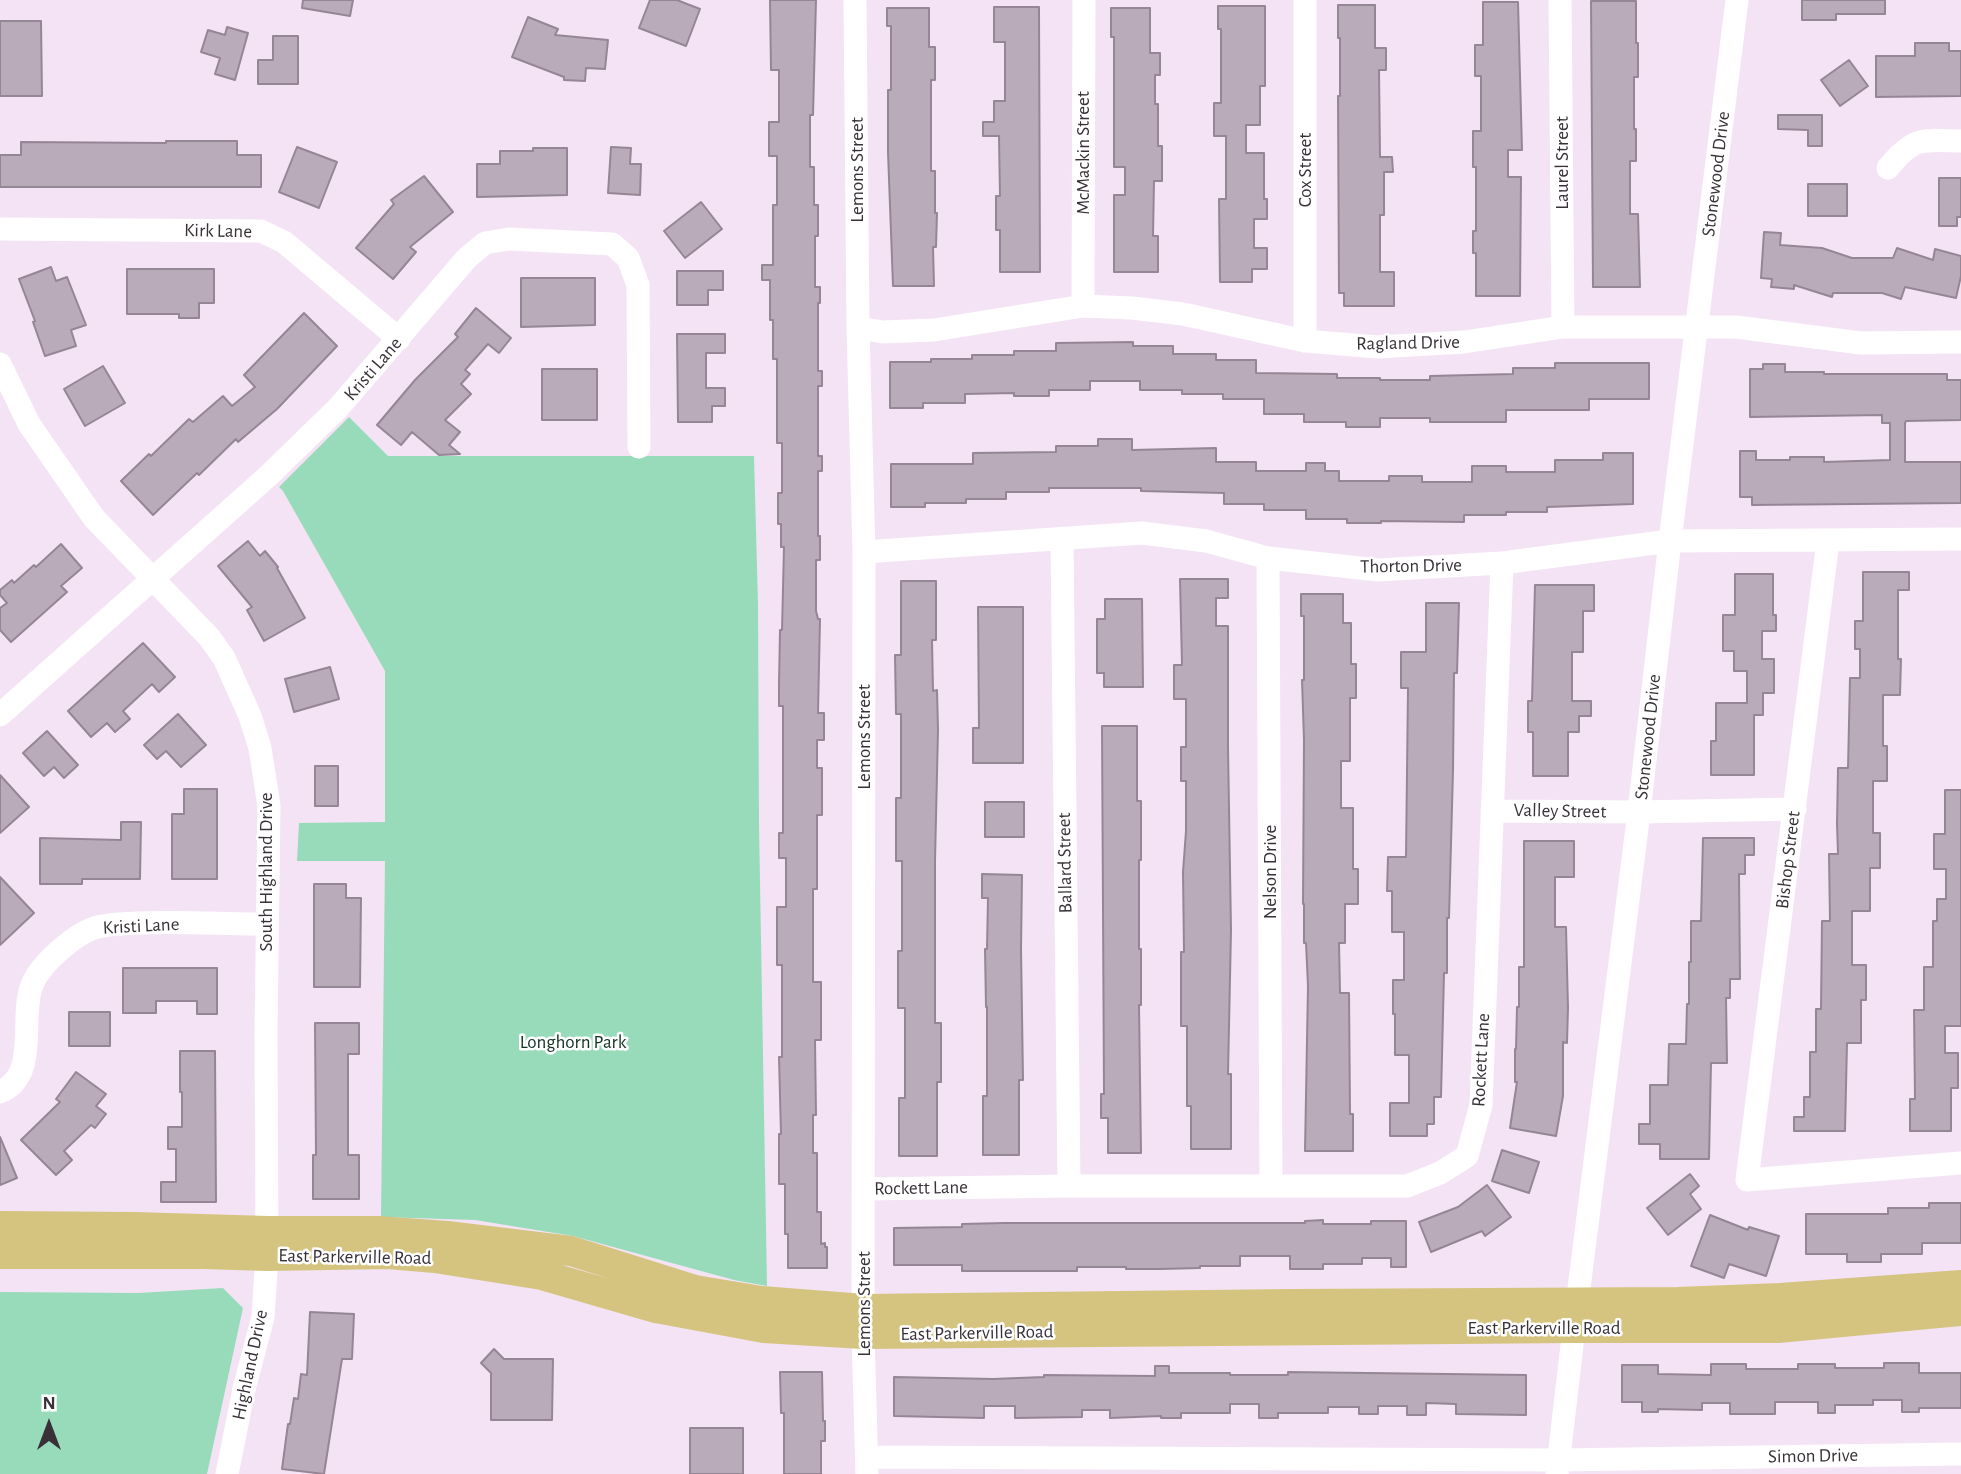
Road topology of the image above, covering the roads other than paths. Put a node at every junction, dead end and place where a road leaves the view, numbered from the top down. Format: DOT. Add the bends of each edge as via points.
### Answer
graph roads {
  1 [pos="855,0"];
  2 [pos="1084,0"];
  3 [pos="1304,0"];
  4 [pos="1560,0"];
  5 [pos="1737,0"];
  6 [pos="1961,141"];
  7 [pos="1888,168"];
  8 [pos="0,229"];
  9 [pos="1083,306"];
  10 [pos="1563,327"];
  11 [pos="1697,327"];
  12 [pos="858,328"];
  13 [pos="399,339"];
  14 [pos="1304,341"];
  15 [pos="1961,342"];
  16 [pos="0,364"];
  17 [pos="639,447"];
  18 [pos="1062,539"];
  19 [pos="1961,539"];
  20 [pos="1670,541"];
  21 [pos="1828,541"];
  22 [pos="864,552"];
  23 [pos="1268,558"];
  24 [pos="1503,563"];
  25 [pos="152,579"];
  26 [pos="0,715"];
  27 [pos="1795,809"];
  28 [pos="1492,811"];
  29 [pos="1639,812"];
  30 [pos="266,925"];
  31 [pos="0,1092"];
  32 [pos="1961,1163"];
  33 [pos="1069,1186"];
  34 [pos="1271,1186"];
  35 [pos="864,1189"];
  36 [pos="0,1226"];
  37 [pos="268,1244"];
  38 [pos="0,1254"];
  39 [pos="1961,1285"];
  40 [pos="1961,1311"];
  41 [pos="1576,1315"];
  42 [pos="863,1322"];
  43 [pos="1961,1454"];
  44 [pos="867,1466"];
  45 [pos="1558,1467"];
  46 [pos="227,1474"];
  1 -- 12 [label="street, Lemons Street"];
  2 -- 9 [label="street, McMackin Street"];
  3 -- 14 [label="street, Cox Street"];
  4 -- 10 [label="street, Laurel Street"];
  5 -- 11 [label="street, Stonewood Drive"];
  6 -- 7 [label="street" via="1922,140 1902,151"];
  8 -- 13 [label="street, Kirk Lane" via="261,231 284,242"];
  9 -- 12 [label="street, Ragland Drive" via="934,330"];
  9 -- 14 [label="street, Ragland Drive" via="1183,314"];
  10 -- 11 [label="street, Ragland Drive"];
  10 -- 14 [label="street, Ragland Drive" via="1464,342 1377,347"];
  11 -- 15 [label="street, Ragland Drive" via="1737,327 1861,343"];
  11 -- 20 [label="street, Stonewood Drive"];
  12 -- 22 [label="street, Lemons Street"];
  13 -- 17 [label="street, Kristi Lane" via="485,243 509,239 612,244 628,258 638,285"];
  13 -- 25 [label="street, Kristi Lane" via="338,408 267,477"];
  16 -- 25 [label="street, South Highland Drive" via="29,424 94,517"];
  18 -- 22 [label="street, Thorton Drive"];
  18 -- 23 [label="street, Thorton Drive" via="1142,533 1206,541"];
  18 -- 33 [label="street, Ballard Street"];
  19 -- 21 [label="street, Thorton Drive"];
  20 -- 21 [label="street, Thorton Drive"];
  20 -- 24 [label="street, Thorton Drive"];
  20 -- 29 [label="street, Stonewood Drive"];
  21 -- 27 [label="street, Bishop Street"];
  22 -- 35 [label="street, Lemons Street"];
  23 -- 24 [label="street, Thorton Drive" via="1378,570"];
  23 -- 34 [label="street, Nelson Drive"];
  24 -- 28 [label="street, Rockett Lane"];
  25 -- 26 [label="street, Kristi Lane"];
  25 -- 30 [label="street, South Highland Drive" via="209,637 224,658 250,716 269,806"];
  27 -- 29 [label="street, Valley Street"];
  27 -- 32 [label="street, Bishop Street" via="1747,1180"];
  28 -- 29 [label="street, Valley Street"];
  28 -- 34 [label="street, Rockett Lane" via="1481,1105 1467,1156 1407,1186"];
  29 -- 41 [label="street, Stonewood Drive"];
  30 -- 31 [label="street, Kristi Lane" via="152,922 95,928 73,938 32,984 24,1065 18,1079"];
  30 -- 37 [label="street, South Highland Drive"];
  33 -- 34 [label="street, Rockett Lane"];
  33 -- 35 [label="street, Rockett Lane"];
  35 -- 42 [label="street, Lemons Street"];
  36 -- 37 [label="main road, East Parkerville Road" via="135,1227"];
  37 -- 38 [label="main road, East Parkerville Road"];
  37 -- 42 [label="main road, East Parkerville Road" via="435,1258 542,1275 656,1308 764,1328"];
  37 -- 46 [label="street, Highland Drive" via="263,1317"];
  39 -- 41 [label="main road, East Parkerville Road" via="1678,1303"];
  40 -- 41 [label="main road, East Parkerville Road" via="1778,1328"];
  41 -- 42 [label="main road, East Parkerville Road"];
  41 -- 45 [label="street, Stonewood Drive"];
  42 -- 44 [label="street, Lemons Street"];
  43 -- 45 [label="street, Simon Drive"];
  44 -- 45 [label="street, Simon Drive"];
}
